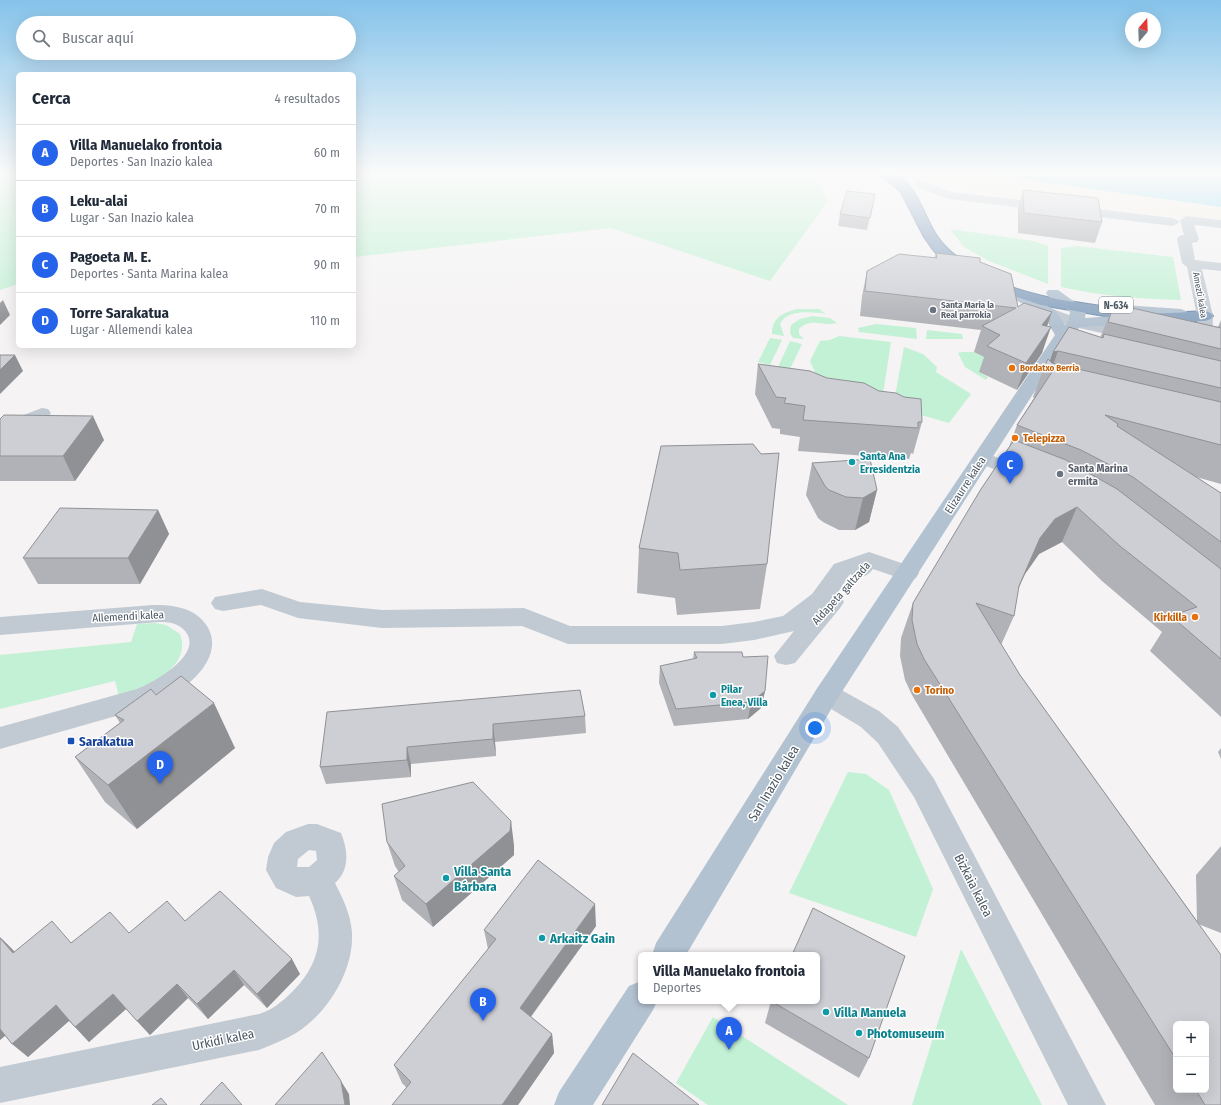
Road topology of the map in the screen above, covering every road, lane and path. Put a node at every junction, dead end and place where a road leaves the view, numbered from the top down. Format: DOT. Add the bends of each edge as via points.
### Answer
graph roads {
  1 [pos="923,224"];
  2 [pos="1187,224"];
  3 [pos="939,248"];
  4 [pos="1194,264"];
  5 [pos="1221,267"];
  6 [pos="1006,289"];
  7 [pos="1061,304"];
  8 [pos="1181,314"];
  9 [pos="1213,317"];
  10 [pos="1147,318"];
  11 [pos="1076,323"];
  12 [pos="1063,335"];
  13 [pos="1151,339"];
  14 [pos="1196,348"];
  15 [pos="42,413"];
  16 [pos="0,431"];
  17 [pos="983,458"];
  18 [pos="1045,484"];
  19 [pos="870,559"];
  20 [pos="908,573"];
  21 [pos="224,603"];
  22 [pos="0,626"];
  23 [pos="786,656"];
  24 [pos="827,694"];
  25 [pos="0,738"];
  26 [pos="317,879"];
  27 [pos="670,952"];
  28 [pos="638,1003"];
  29 [pos="0,1086"];
  30 [pos="572,1105"];
  31 [pos="1088,1105"];
  1 -- 3 [label="highway, N-634"];
  2 -- 5 [label="street" via="1192,239 1184,239 1189,263"];
  3 -- 6 [label="highway, N-634" via="962,269"];
  3 -- 7 [label="highway, N-634"];
  4 -- 9 [label="street, Amezti kalea"];
  6 -- 7 [label="main road"];
  7 -- 8 [label="main road"];
  7 -- 10 [label="highway, N-634"];
  7 -- 11 [label="street"];
  7 -- 11 [label="main road" via="1078,311"];
  7 -- 12 [label="main road"];
  8 -- 9 [label="highway"];
  9 -- 10 [label="highway, N-634"];
  9 -- 14 [label="street, Amezti kalea"];
  10 -- 11 [label="main road"];
  11 -- 12 [label="main road, Elizaurre kalea"];
  11 -- 13 [label="street"];
  12 -- 17 [label="main road, Elizaurre kalea"];
  15 -- 16 [label="street"];
  17 -- 18 [label="street"];
  17 -- 20 [label="main road, Elizaurre kalea"];
  19 -- 20 [label="street, Aldapeta galtzada"];
  19 -- 21 [label="street" via="842,569 820,600 790,623 722,635 568,635 524,617 382,619 298,610 262,597"];
  19 -- 23 [label="street, Aldapeta galtzada"];
  20 -- 24 [label="main road, San Inazio kalea"];
  22 -- 25 [label="street, Allemendi kalea" via="153,613 179,616 189,621 197,628 201,638 200,648 190,667 157,692"];
  24 -- 27 [label="main road, San Inazio kalea"];
  24 -- 31 [label="street, Bizkaia kalea" via="870,719 888,735 924,788"];
  26 -- 29 [label="street, Urkidi kalea" via="334,918 336,941 330,969 311,997 289,1017 259,1032"];
  28 -- 30 [label="main road"];
}
